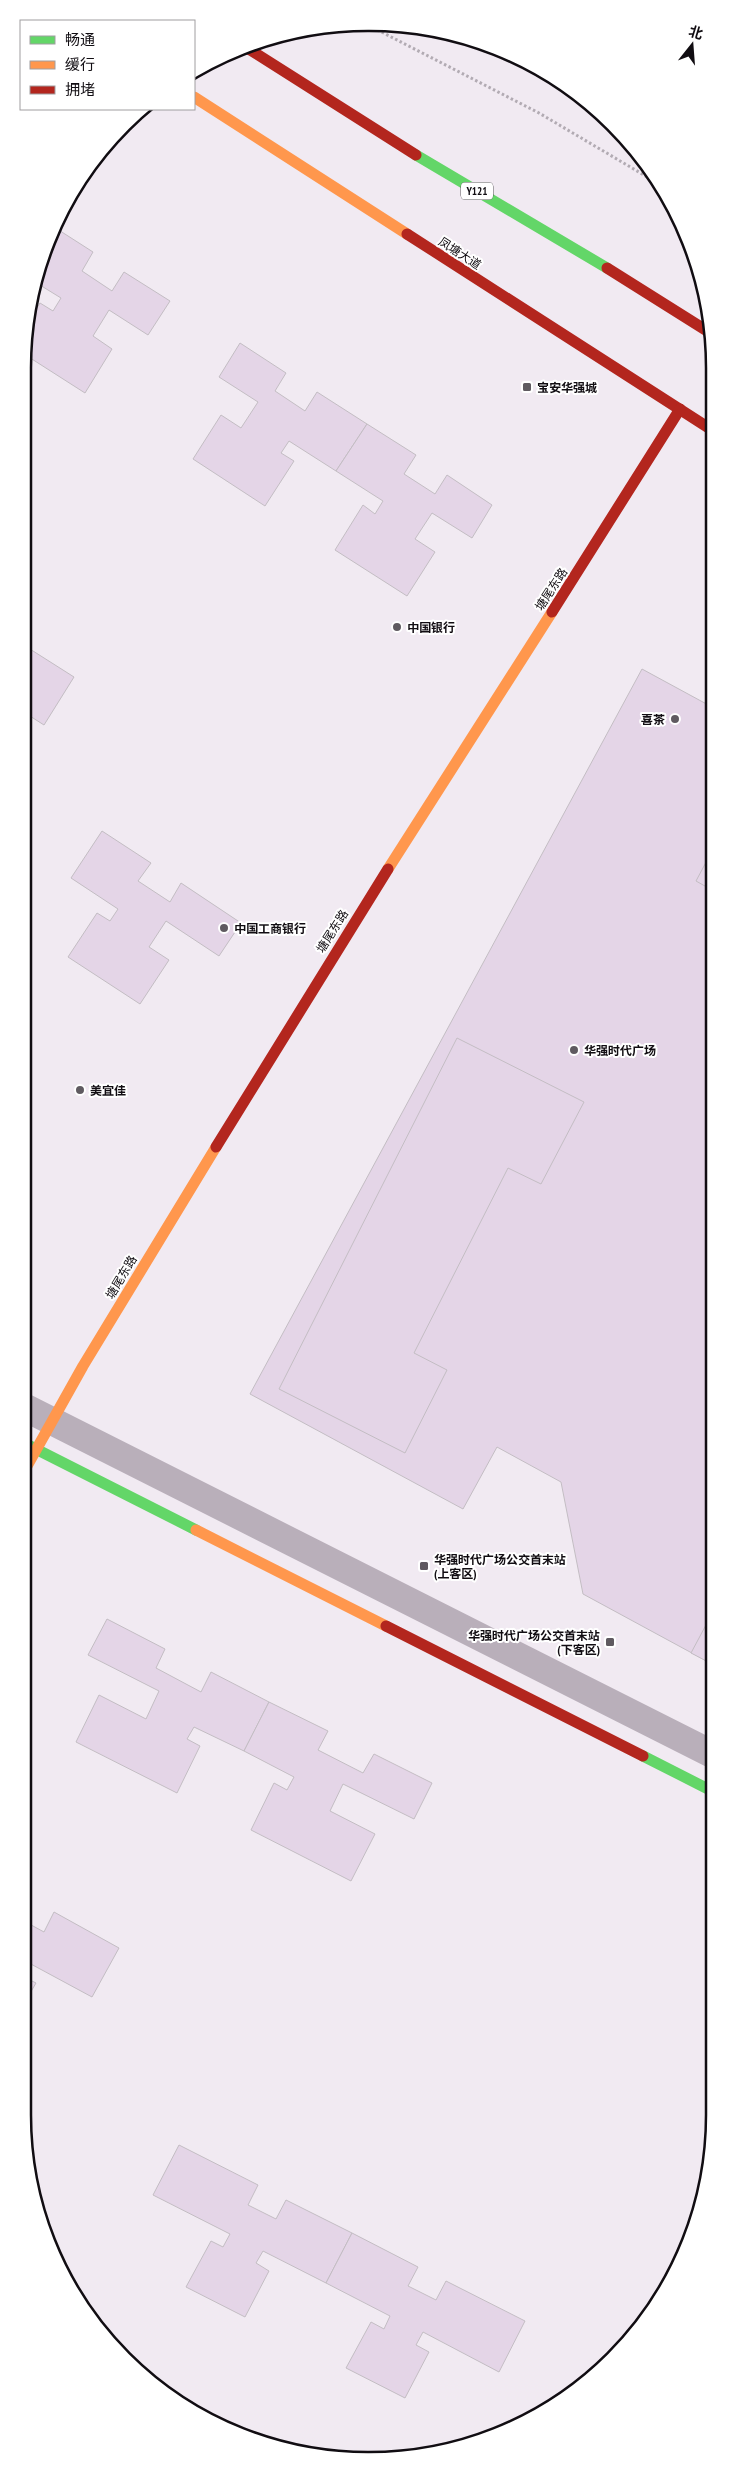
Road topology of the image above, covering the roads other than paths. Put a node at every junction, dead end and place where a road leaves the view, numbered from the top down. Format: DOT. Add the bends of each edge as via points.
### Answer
graph roads {
  1 [pos="253,52"];
  2 [pos="195,99"];
  3 [pos="703,329"];
  4 [pos="680,409"];
  5 [pos="706,426"];
  6 [pos="31,1410"];
  7 [pos="52,1421"];
  8 [pos="31,1446"];
  9 [pos="36,1449"];
  10 [pos="31,1459"];
  11 [pos="706,1751"];
  12 [pos="706,1788"];
  1 -- 3 [label="street, Y121"];
  2 -- 4 [label="street, 凤塘大道"];
  4 -- 5 [label="street, 凤塘大道"];
  4 -- 7 [label="street, 塘尾东路" via="334,952"];
  6 -- 7 [label="street"];
  7 -- 9 [label="street, 塘尾东路"];
  7 -- 11 [label="street"];
  8 -- 9 [label="street"];
  9 -- 10 [label="street, 塘尾东路"];
  9 -- 12 [label="street"];
}
